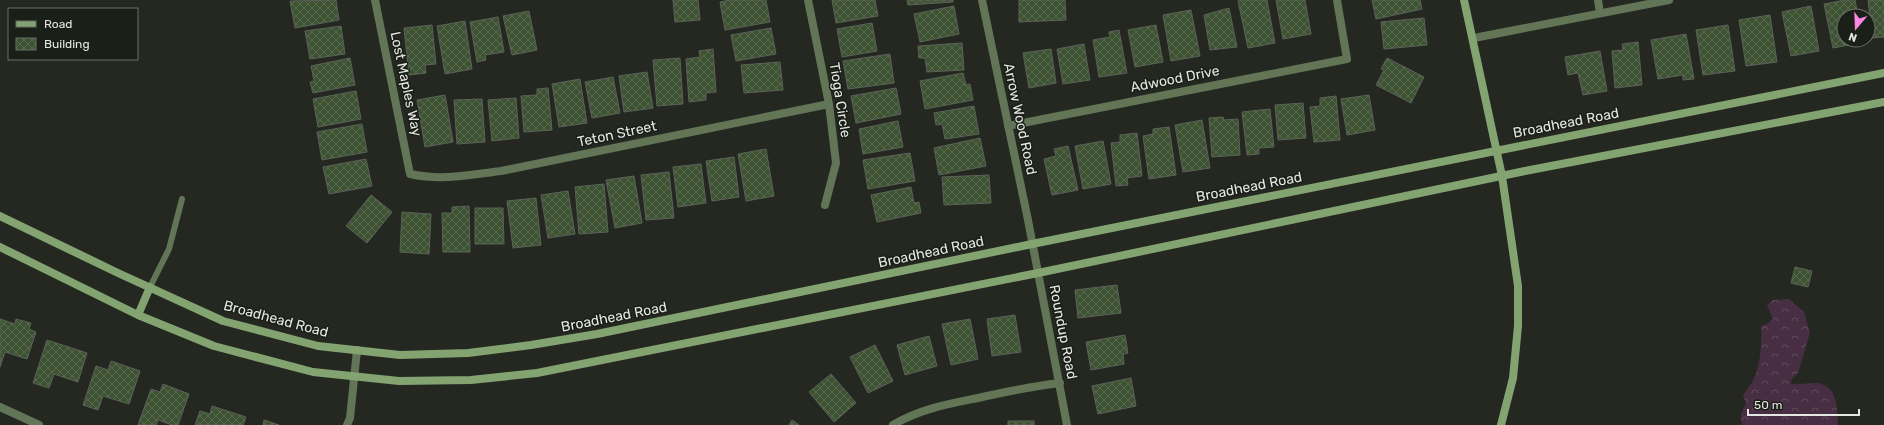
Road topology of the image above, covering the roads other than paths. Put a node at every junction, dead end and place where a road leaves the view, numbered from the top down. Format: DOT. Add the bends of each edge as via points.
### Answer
graph roads {
  1 [pos="375,0"];
  2 [pos="808,0"];
  3 [pos="982,0"];
  4 [pos="1337,0"];
  5 [pos="1464,0"];
  6 [pos="1598,0"];
  7 [pos="1669,0"];
  8 [pos="1600,14"];
  9 [pos="1474,38"];
  10 [pos="1884,73"];
  11 [pos="1884,102"];
  12 [pos="829,104"];
  13 [pos="1008,126"];
  14 [pos="1497,150"];
  15 [pos="410,174"];
  16 [pos="1502,176"];
  17 [pos="182,199"];
  18 [pos="825,205"];
  19 [pos="0,216"];
  20 [pos="1032,244"];
  21 [pos="0,247"];
  22 [pos="1038,273"];
  23 [pos="150,287"];
  24 [pos="138,315"];
  25 [pos="357,350"];
  26 [pos="354,377"];
  27 [pos="1060,383"];
  28 [pos="0,407"];
  29 [pos="39,425"];
  30 [pos="347,425"];
  31 [pos="893,425"];
  32 [pos="1067,425"];
  33 [pos="1501,425"];
  1 -- 15 [label="street, Lost Maples Way"];
  2 -- 12 [label="street, Tioga Circle"];
  3 -- 13 [label="street, Arrow Wood Road"];
  4 -- 13 [label="street, Adwood Drive" via="1347,59"];
  5 -- 9 [label="street"];
  6 -- 8 [label="street"];
  7 -- 8 [label="street"];
  8 -- 9 [label="street"];
  9 -- 14 [label="street"];
  10 -- 14 [label="street, Broadhead Road"];
  11 -- 16 [label="street"];
  12 -- 15 [label="street, Teton Street" via="501,171 429,178"];
  12 -- 18 [label="street, Tioga Circle" via="836,163"];
  13 -- 20 [label="street, Arrow Wood Road"];
  14 -- 16 [label="street"];
  14 -- 20 [label="street, Broadhead Road"];
  16 -- 22 [label="street"];
  16 -- 33 [label="street" via="1518,286 1518,326 1513,378"];
  17 -- 23 [label="lane" via="169,249"];
  19 -- 23 [label="street, Broadhead Road"];
  20 -- 22 [label="street, Roundup Road"];
  20 -- 25 [label="street, Broadhead Road" via="597,334 531,345 468,353 400,355"];
  21 -- 24 [label="street"];
  22 -- 26 [label="street" via="537,373 471,380 399,381"];
  22 -- 27 [label="street, Roundup Road"];
  23 -- 24 [label="street"];
  23 -- 25 [label="street, Broadhead Road" via="223,321 318,346"];
  24 -- 26 [label="street" via="214,346 313,372"];
  25 -- 26 [label="street"];
  26 -- 30 [label="street"];
  27 -- 31 [label="street" via="933,407 903,418"];
  27 -- 32 [label="street, Roundup Road"];
  28 -- 29 [label="street"];
}
